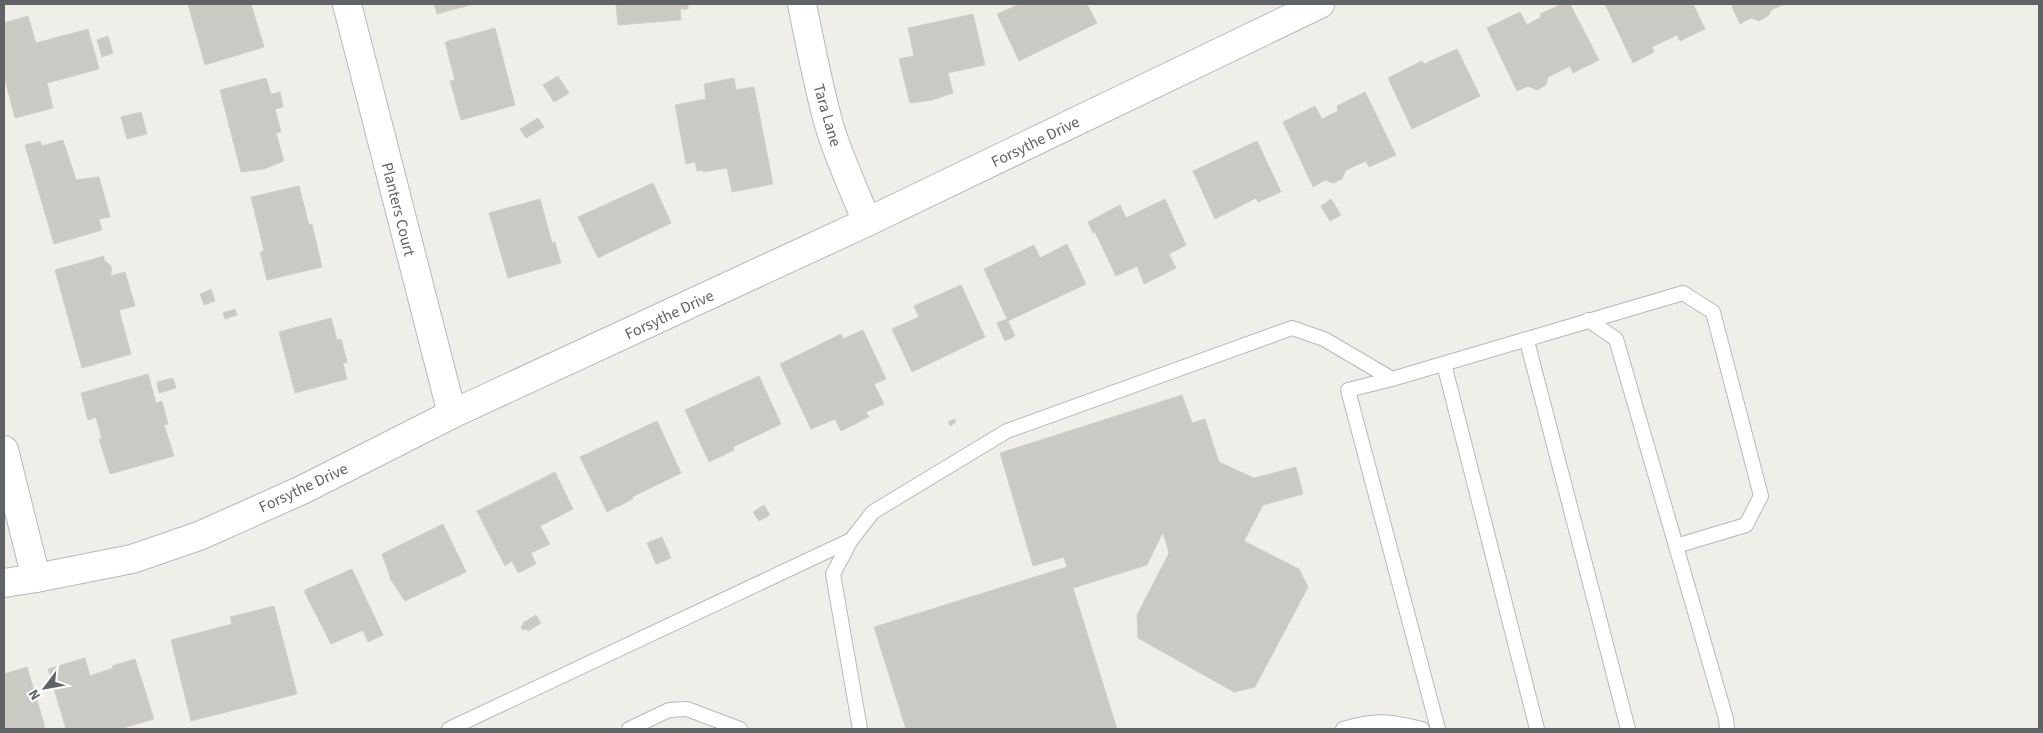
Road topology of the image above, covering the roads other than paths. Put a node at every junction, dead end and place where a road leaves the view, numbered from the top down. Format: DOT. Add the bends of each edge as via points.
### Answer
graph roads {
  1 [pos="347,4"];
  2 [pos="802,4"];
  3 [pos="1320,4"];
  4 [pos="1291,10"];
  5 [pos="867,222"];
  6 [pos="1588,320"];
  7 [pos="1527,341"];
  8 [pos="1444,364"];
  9 [pos="1392,379"];
  10 [pos="452,414"];
  11 [pos="4,450"];
  12 [pos="851,540"];
  13 [pos="1676,546"];
  14 [pos="36,578"];
  15 [pos="4,583"];
  16 [pos="449,729"];
  17 [pos="630,729"];
  18 [pos="740,729"];
  19 [pos="860,729"];
  20 [pos="1343,729"];
  21 [pos="1422,729"];
  22 [pos="1438,729"];
  23 [pos="1537,729"];
  24 [pos="1628,729"];
  25 [pos="1727,729"];
  1 -- 10 [label="street, Planters Court"];
  2 -- 5 [label="street, Tara Lane" via="829,124"];
  3 -- 4 [label="street, Forsythe Drive"];
  4 -- 5 [label="street, Forsythe Drive"];
  5 -- 10 [label="street, Forsythe Drive"];
  6 -- 7 [label="lane"];
  6 -- 13 [label="lane" via="1616,339"];
  6 -- 13 [label="lane" via="1683,293 1713,312 1760,496 1746,525"];
  7 -- 8 [label="lane"];
  7 -- 24 [label="lane"];
  8 -- 9 [label="lane"];
  8 -- 23 [label="lane"];
  9 -- 12 [label="lane" via="1324,339 1292,328 1007,431 873,512"];
  9 -- 22 [label="lane" via="1348,390"];
  10 -- 14 [label="street, Forsythe Drive" via="302,490 199,536 132,559"];
  11 -- 14 [label="street"];
  12 -- 16 [label="lane"];
  12 -- 19 [label="lane" via="833,574"];
  13 -- 25 [label="lane"];
  14 -- 15 [label="street, Forsythe Drive"];
  17 -- 18 [label="lane" via="669,710 687,709"];
  20 -- 21 [label="lane" via="1368,722 1392,722"];
}
